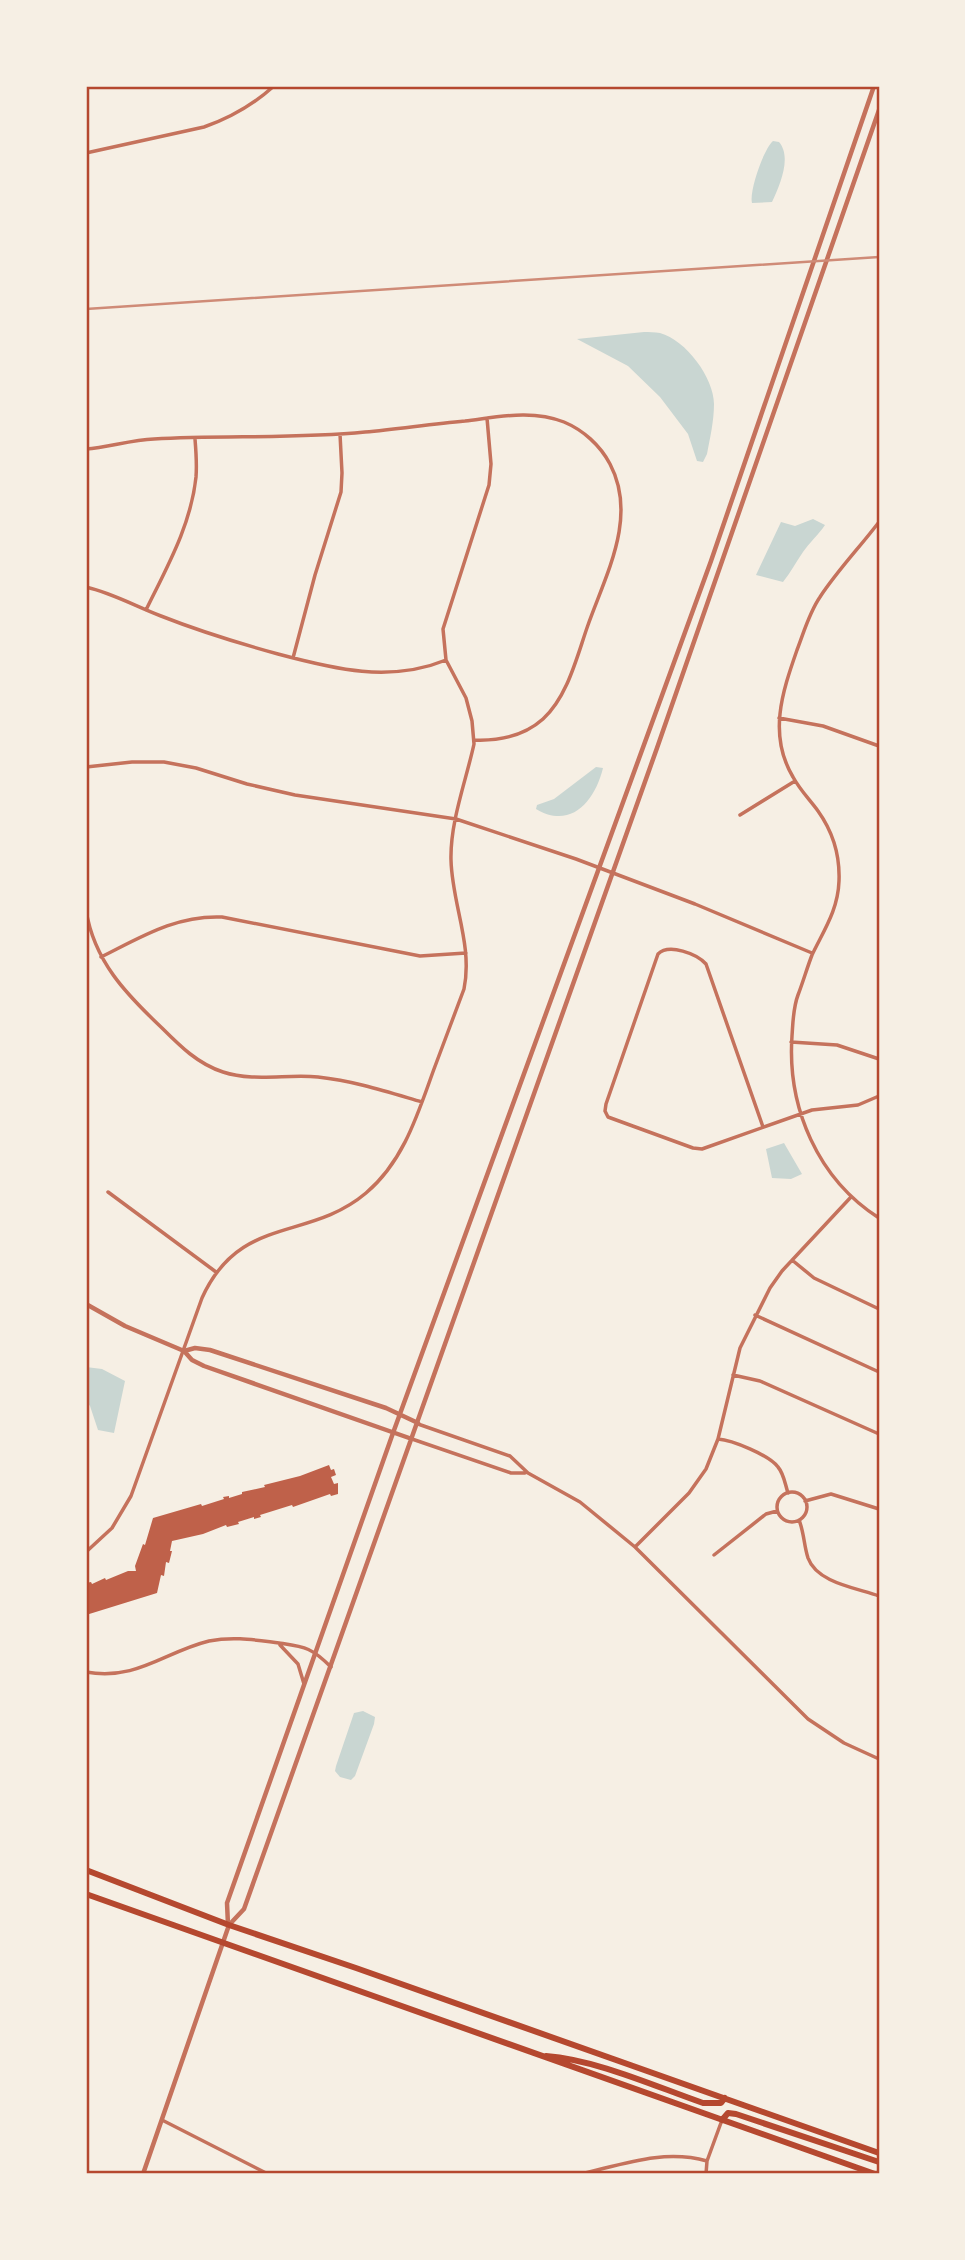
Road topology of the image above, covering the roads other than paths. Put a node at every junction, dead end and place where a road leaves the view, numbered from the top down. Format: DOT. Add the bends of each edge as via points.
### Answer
graph roads {
  1 [pos="274,86"];
  2 [pos="874,86"];
  3 [pos="879,110"];
  4 [pos="86,153"];
  5 [pos="487,418"];
  6 [pos="340,434"];
  7 [pos="195,439"];
  8 [pos="86,449"];
  9 [pos="879,522"];
  10 [pos="874,529"];
  11 [pos="879,533"];
  12 [pos="86,587"];
  13 [pos="146,610"];
  14 [pos="293,658"];
  15 [pos="446,660"];
  16 [pos="779,718"];
  17 [pos="474,740"];
  18 [pos="879,746"];
  19 [pos="86,767"];
  20 [pos="795,781"];
  21 [pos="740,815"];
  22 [pos="456,819"];
  23 [pos="599,868"];
  24 [pos="613,873"];
  25 [pos="86,910"];
  26 [pos="466,953"];
  27 [pos="813,954"];
  28 [pos="101,957"];
  29 [pos="792,1042"];
  30 [pos="879,1059"];
  31 [pos="879,1096"];
  32 [pos="422,1102"];
  33 [pos="800,1114"];
  34 [pos="763,1127"];
  35 [pos="108,1192"];
  36 [pos="851,1197"];
  37 [pos="879,1218"];
  38 [pos="792,1260"];
  39 [pos="216,1272"];
  40 [pos="86,1304"];
  41 [pos="879,1309"];
  42 [pos="755,1315"];
  43 [pos="184,1351"];
  44 [pos="879,1372"];
  45 [pos="733,1375"];
  46 [pos="400,1414"];
  47 [pos="418,1423"];
  48 [pos="393,1433"];
  49 [pos="879,1434"];
  50 [pos="412,1439"];
  51 [pos="718,1439"];
  52 [pos="528,1473"];
  53 [pos="788,1493"];
  54 [pos="805,1501"];
  55 [pos="879,1509"];
  56 [pos="777,1511"];
  57 [pos="799,1520"];
  58 [pos="635,1547"];
  59 [pos="86,1552"];
  60 [pos="714,1555"];
  61 [pos="879,1596"];
  62 [pos="278,1643"];
  63 [pos="316,1652"];
  64 [pos="331,1667"];
  65 [pos="86,1672"];
  66 [pos="304,1685"];
  67 [pos="879,1759"];
  68 [pos="86,1870"];
  69 [pos="86,1894"];
  70 [pos="229,1926"];
  71 [pos="222,1944"];
  72 [pos="537,2055"];
  73 [pos="725,2098"];
  74 [pos="162,2120"];
  75 [pos="722,2120"];
  76 [pos="879,2152"];
  77 [pos="707,2161"];
  78 [pos="879,2162"];
  79 [pos="142,2174"];
  80 [pos="268,2174"];
  81 [pos="581,2174"];
  82 [pos="706,2174"];
  83 [pos="875,2174"];
  1 -- 4 [label="street" via="223,120 204,127"];
  2 -- 23 [label="street" via="711,561"];
  3 -- 24 [label="street"];
  5 -- 6 [label="street"];
  5 -- 15 [label="street" via="489,485 444,620"];
  5 -- 17 [label="street" via="545,416 584,434 602,451 615,473 622,516 617,544 571,672 552,710 523,732"];
  6 -- 7 [label="street"];
  6 -- 14 [label="street" via="339,502"];
  7 -- 8 [label="street" via="152,439"];
  7 -- 13 [label="street" via="196,475 186,524"];
  9 -- 10 [label="street"];
  10 -- 11 [label="street"];
  10 -- 16 [label="street" via="816,604 783,689"];
  12 -- 13 [label="street"];
  13 -- 14 [label="street"];
  14 -- 15 [label="street" via="374,673 416,669"];
  15 -- 17 [label="street" via="467,698"];
  16 -- 18 [label="street" via="816,724"];
  16 -- 20 [label="street" via="782,751"];
  17 -- 22 [label="street"];
  19 -- 22 [label="street" via="164,762 295,795"];
  20 -- 21 [label="street"];
  20 -- 27 [label="street" via="827,826 839,868 834,909"];
  22 -- 23 [label="street"];
  22 -- 26 [label="street" via="451,862"];
  23 -- 24 [label="street"];
  23 -- 46 [label="street"];
  24 -- 27 [label="street"];
  24 -- 47 [label="street"];
  25 -- 28 [label="street"];
  26 -- 28 [label="street" via="420,956 206,916 163,926"];
  26 -- 32 [label="street" via="464,989"];
  27 -- 29 [label="street" via="797,999"];
  28 -- 32 [label="street" via="120,986 179,1044 221,1072 349,1081"];
  29 -- 30 [label="street" via="837,1045"];
  29 -- 33 [label="street"];
  31 -- 33 [label="street" via="858,1105"];
  32 -- 39 [label="street" via="394,1163 365,1194 325,1216 255,1240"];
  33 -- 34 [label="street"];
  33 -- 36 [label="street" via="823,1163"];
  34 -- 34 [label="street" via="706,964 663,949 606,1104 608,1117 693,1149"];
  35 -- 39 [label="street"];
  36 -- 37 [label="street"];
  36 -- 38 [label="street"];
  38 -- 41 [label="street" via="814,1278"];
  38 -- 42 [label="street"];
  39 -- 43 [label="street"];
  40 -- 43 [label="street"];
  42 -- 44 [label="street"];
  42 -- 45 [label="street"];
  43 -- 46 [label="street" via="209,1350"];
  43 -- 48 [label="street" via="204,1366"];
  43 -- 59 [label="street" via="131,1496 111,1528"];
  45 -- 49 [label="street" via="761,1381"];
  45 -- 51 [label="street"];
  46 -- 47 [label="street"];
  46 -- 48 [label="street"];
  47 -- 50 [label="street"];
  47 -- 52 [label="street" via="510,1456"];
  48 -- 50 [label="street"];
  48 -- 63 [label="street"];
  50 -- 52 [label="street" via="511,1473"];
  50 -- 64 [label="street"];
  51 -- 53 [label="street" via="774,1462"];
  51 -- 58 [label="street" via="706,1469 689,1493"];
  52 -- 58 [label="street" via="580,1502"];
  53 -- 54 [label="street"];
  53 -- 56 [label="street" via="779,1500"];
  54 -- 55 [label="street" via="831,1494"];
  54 -- 57 [label="street" via="806,1512"];
  56 -- 57 [label="street" via="786,1521"];
  56 -- 60 [label="street" via="766,1514"];
  57 -- 61 [label="street" via="812,1567 822,1576"];
  58 -- 67 [label="street" via="808,1719"];
  62 -- 63 [label="street"];
  62 -- 65 [label="street" via="223,1639 131,1671"];
  62 -- 66 [label="street" via="298,1664"];
  63 -- 64 [label="street"];
  63 -- 66 [label="street"];
  64 -- 70 [label="street" via="244,1909"];
  66 -- 70 [label="street" via="227,1903"];
  68 -- 70 [label="highway"];
  69 -- 71 [label="highway"];
  70 -- 71 [label="street"];
  70 -- 73 [label="highway"];
  71 -- 72 [label="highway"];
  71 -- 74 [label="street"];
  72 -- 73 [label="highway" via="566,2057 711,2104 721,2104"];
  72 -- 75 [label="highway"];
  73 -- 76 [label="highway"];
  74 -- 79 [label="street"];
  74 -- 80 [label="street"];
  75 -- 77 [label="street"];
  75 -- 78 [label="highway" via="728,2113 736,2114"];
  75 -- 83 [label="highway"];
  77 -- 81 [label="street" via="660,2155"];
  77 -- 82 [label="street"];
}
